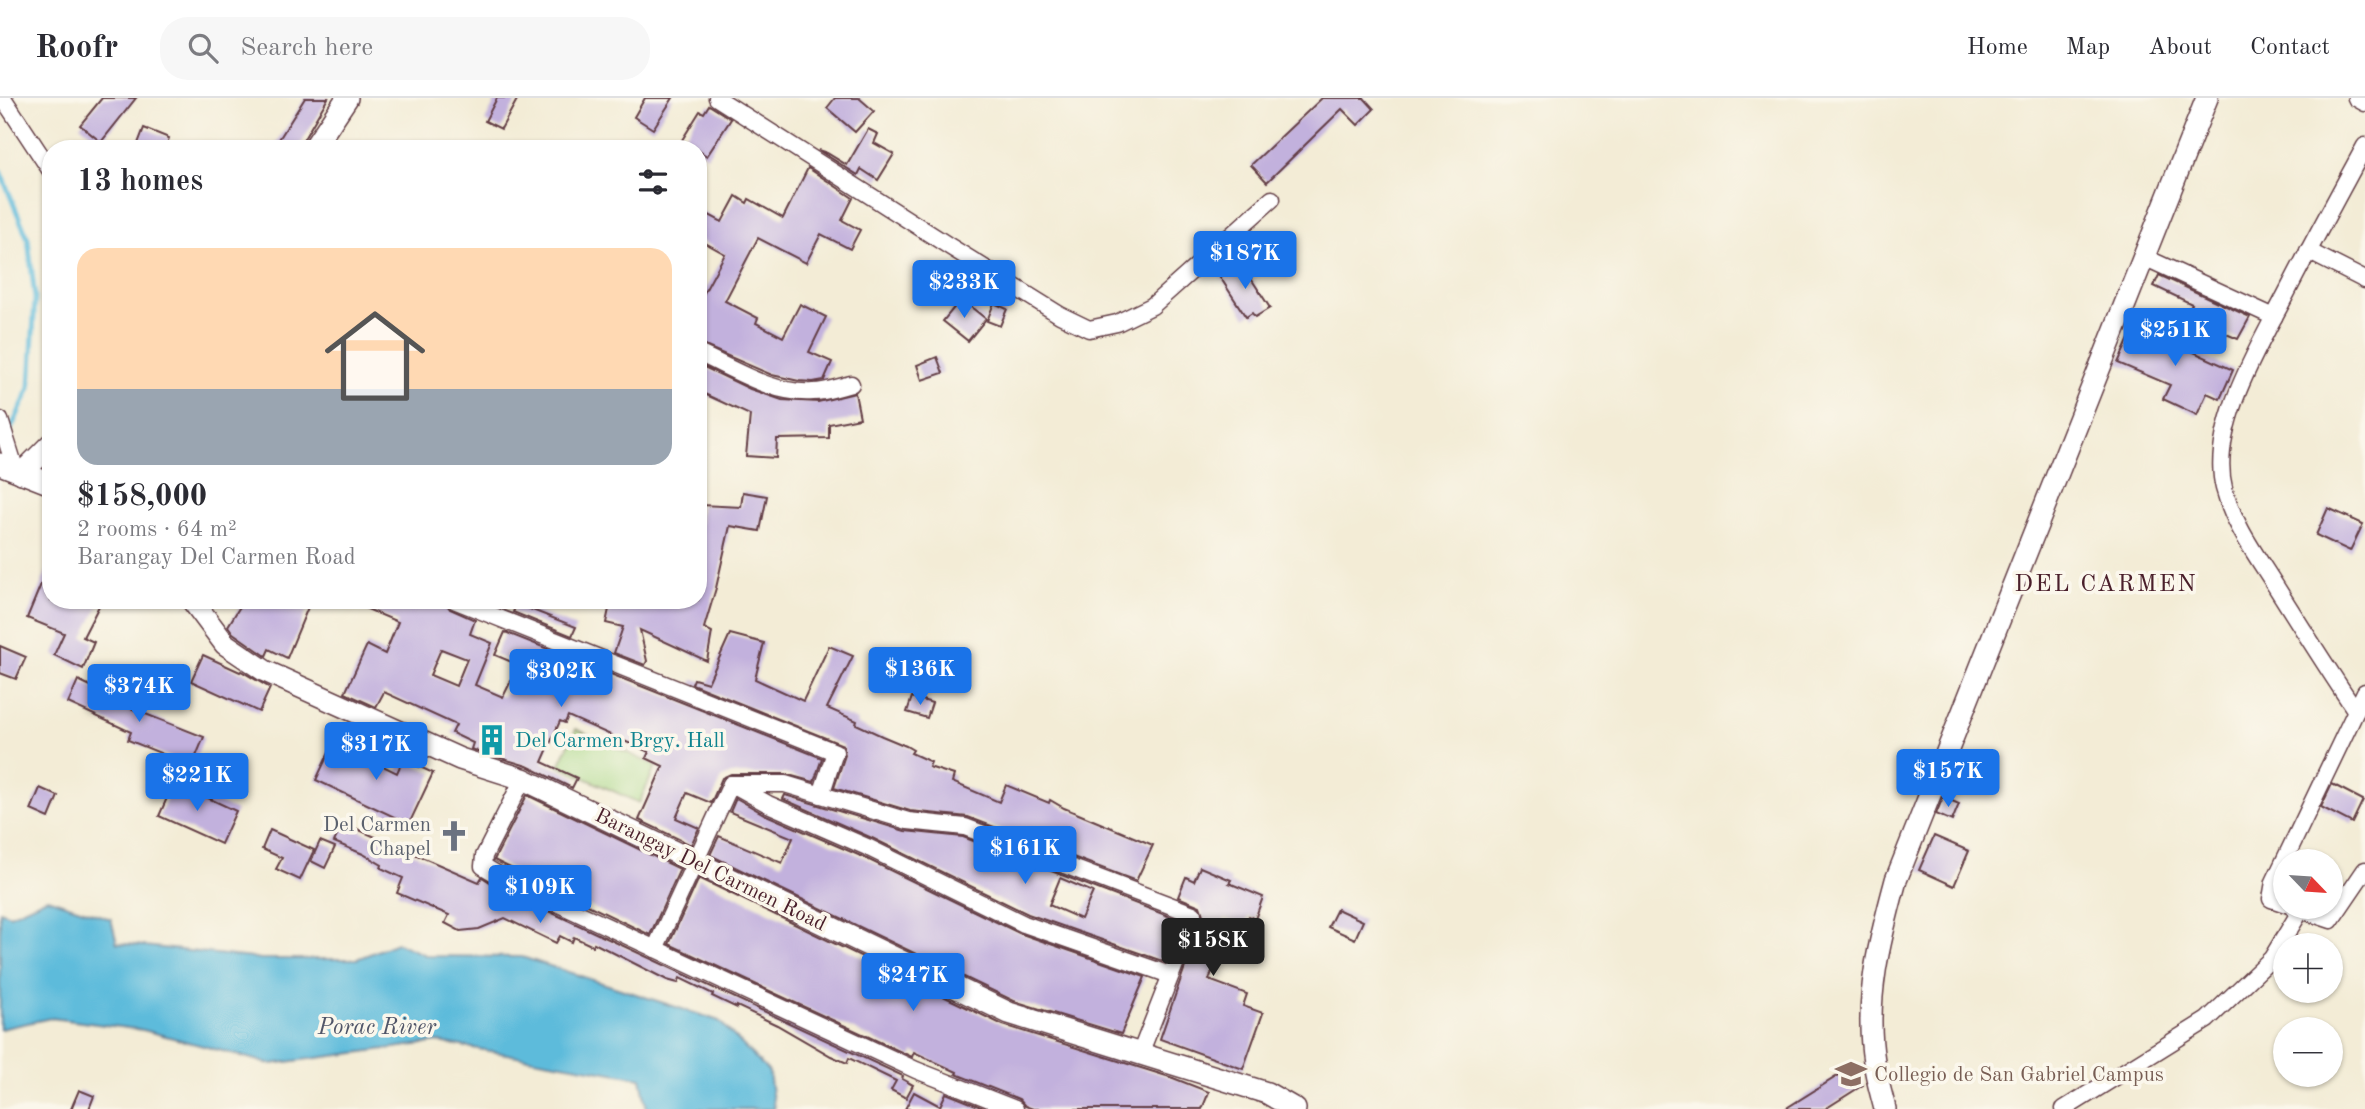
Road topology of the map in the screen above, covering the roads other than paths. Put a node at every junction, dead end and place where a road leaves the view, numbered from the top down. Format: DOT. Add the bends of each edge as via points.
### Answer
graph roads {
  1 [pos="3,98"];
  2 [pos="348,98"];
  3 [pos="717,98"];
  4 [pos="2207,98"];
  5 [pos="2356,98"];
  6 [pos="2365,103"];
  7 [pos="319,140"];
  8 [pos="2365,146"];
  9 [pos="42,157"];
  10 [pos="1272,199"];
  11 [pos="2308,251"];
  12 [pos="2144,257"];
  13 [pos="2365,280"];
  14 [pos="2274,317"];
  15 [pos="707,358"];
  16 [pos="851,384"];
  17 [pos="1,422"];
  18 [pos="42,449"];
  19 [pos="12,465"];
  20 [pos="42,480"];
  21 [pos="199,609"];
  22 [pos="477,609"];
  23 [pos="2365,692"];
  24 [pos="2356,711"];
  25 [pos="523,779"];
  26 [pos="732,783"];
  27 [pos="821,795"];
  28 [pos="2290,849"];
  29 [pos="694,861"];
  30 [pos="2365,870"];
  31 [pos="2343,902"];
  32 [pos="2288,919"];
  33 [pos="655,949"];
  34 [pos="1170,975"];
  35 [pos="1140,1054"];
  36 [pos="1015,1109"];
  37 [pos="1295,1109"];
  38 [pos="1885,1109"];
  39 [pos="2064,1109"];
  1 -- 9 [label="street"];
  2 -- 7 [label="street"];
  3 -- 10 [label="street" via="1016,288 1089,329 1117,323 1152,306"];
  4 -- 12 [label="street"];
  5 -- 6 [label="street"];
  8 -- 11 [label="street"];
  11 -- 13 [label="street"];
  11 -- 14 [label="street"];
  12 -- 14 [label="street"];
  12 -- 38 [label="street" via="1896,880 1871,993 1873,1060"];
  14 -- 24 [label="street" via="2244,375 2224,437 2220,464 2224,487 2232,514 2256,555"];
  15 -- 16 [label="street" via="788,390 813,392"];
  17 -- 19 [label="street"];
  18 -- 19 [label="street"];
  19 -- 20 [label="street"];
  21 -- 25 [label="street, Barangay Del Carmen Road" via="225,644 265,671 460,759"];
  22 -- 27 [label="street" via="835,752"];
  23 -- 24 [label="street"];
  24 -- 28 [label="street"];
  25 -- 29 [label="street, Barangay Del Carmen Road"];
  25 -- 33 [label="street" via="483,866"];
  26 -- 27 [label="street" via="785,784"];
  26 -- 29 [label="street"];
  26 -- 34 [label="street" via="1024,924"];
  27 -- 34 [label="street" via="908,821 965,827 1192,914"];
  29 -- 33 [label="street"];
  29 -- 35 [label="street, Barangay Del Carmen Road" via="1009,1013"];
  30 -- 31 [label="street"];
  32 -- 39 [label="street" via="2272,958 2207,1020"];
  33 -- 36 [label="street" via="916,1070"];
  34 -- 35 [label="street"];
  35 -- 37 [label="street, Barangay Del Carmen Road" via="1267,1093"];
}
